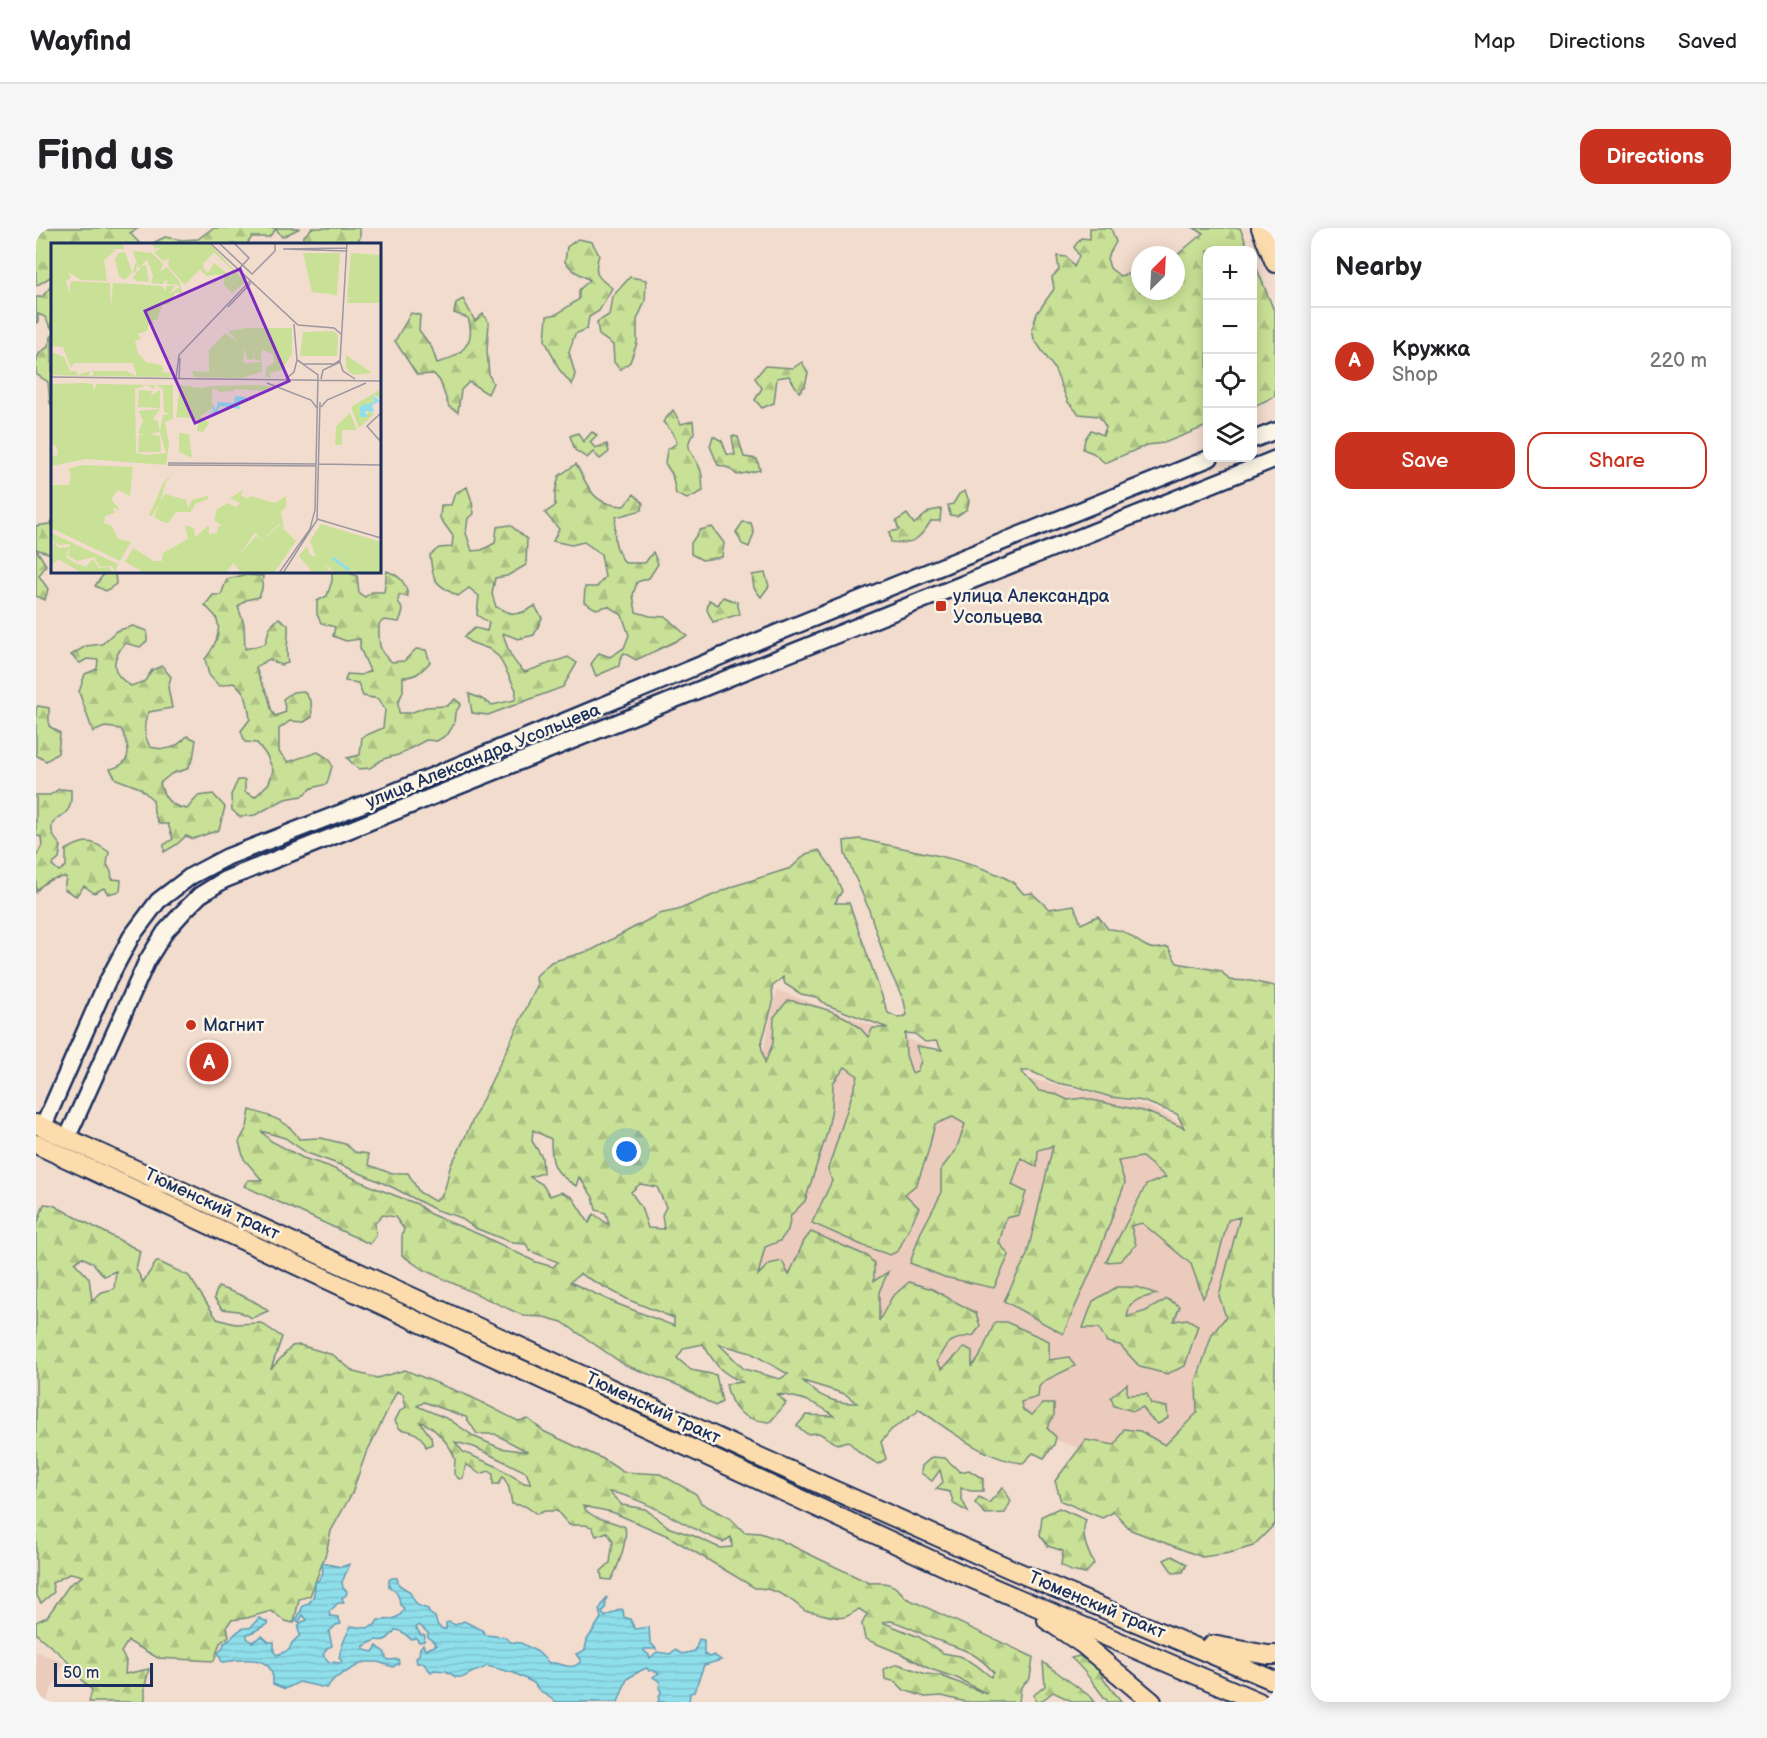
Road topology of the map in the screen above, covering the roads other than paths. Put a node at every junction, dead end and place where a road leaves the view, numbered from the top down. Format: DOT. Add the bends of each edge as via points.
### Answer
graph roads {
  1 [pos="1261,228"];
  2 [pos="1275,263"];
  3 [pos="1275,431"];
  4 [pos="1257,438"];
  5 [pos="1275,459"];
  6 [pos="1203,461"];
  7 [pos="39,1125"];
  8 [pos="67,1138"];
  9 [pos="36,1144"];
  10 [pos="961,1574"];
  11 [pos="1157,1630"];
  12 [pos="1275,1655"];
  13 [pos="1275,1681"];
  14 [pos="1152,1702"];
  15 [pos="1258,1702"];
  1 -- 2 [label="main road"];
  3 -- 4 [label="street"];
  5 -- 8 [label="street, улица Александра Усольцева" via="224,880 184,911 147,961"];
  6 -- 7 [label="street, улица Александра Усольцева" via="227,857 192,876 158,901 131,938"];
  7 -- 8 [label="main road, Тюменский тракт"];
  8 -- 11 [label="main road, Тюменский тракт" via="757,1456"];
  9 -- 10 [label="main road, Тюменский тракт"];
  10 -- 14 [label="main road" via="1040,1615 1084,1645"];
  10 -- 15 [label="main road, Тюменский тракт"];
  11 -- 12 [label="main road"];
  11 -- 13 [label="main road, Тюменский тракт"];
}
